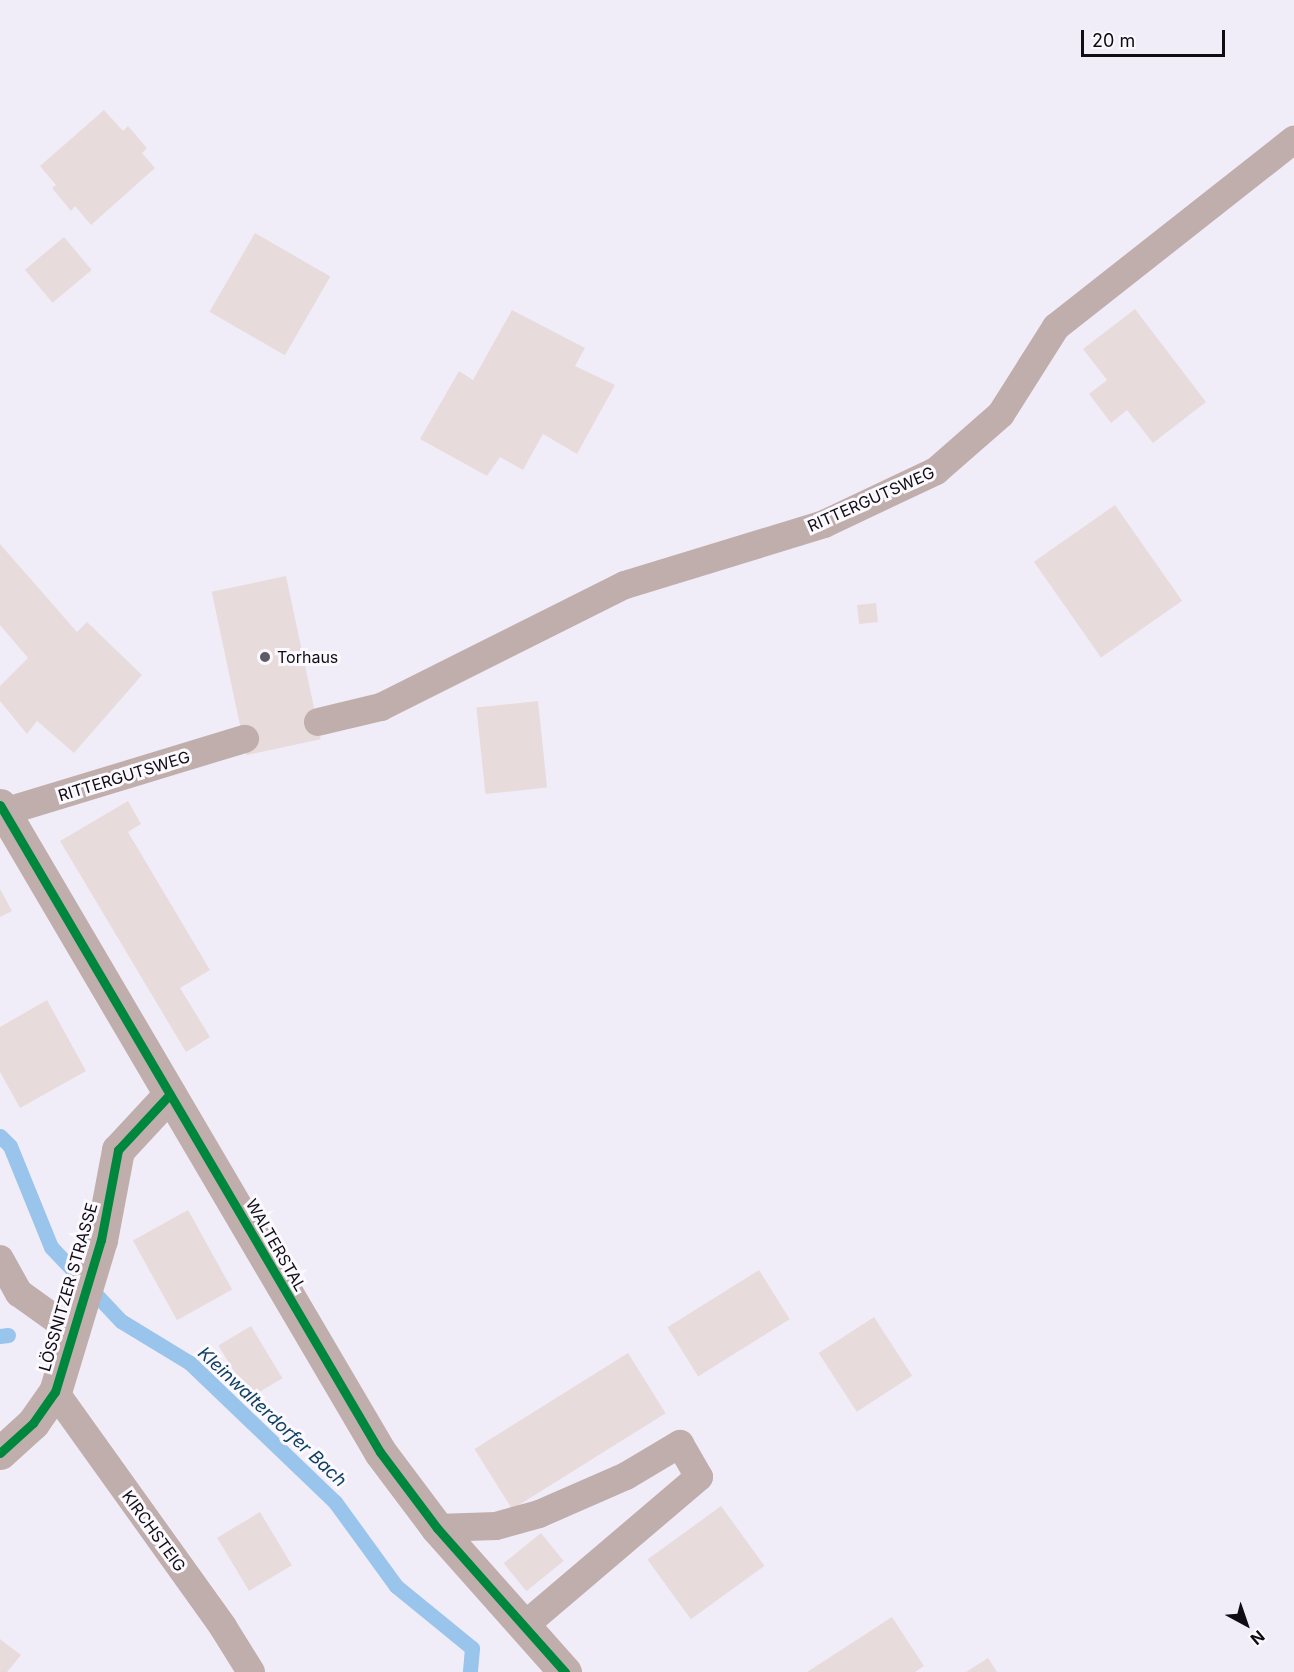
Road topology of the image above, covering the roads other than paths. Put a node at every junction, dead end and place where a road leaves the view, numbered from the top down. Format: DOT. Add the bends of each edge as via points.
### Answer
graph roads {
  1 [pos="1294,140"];
  2 [pos="318,722"];
  3 [pos="245,739"];
  4 [pos="2,809"];
  5 [pos="170,1094"];
  6 [pos="0,1259"];
  7 [pos="77,1317"];
  8 [pos="55,1392"];
  9 [pos="0,1453"];
  10 [pos="437,1528"];
  11 [pos="525,1625"];
  12 [pos="250,1672"];
  13 [pos="565,1672"];
  1 -- 2 [label="lane, RITTERGUTSWEG" via="1056,327 1001,414 936,471 825,524 625,585 381,706"];
  3 -- 4 [label="lane, RITTERGUTSWEG"];
  4 -- 5 [label="street, WALTERSTAL"];
  5 -- 7 [label="street, LÖSSNITZER STRASSE" via="118,1150 101,1240"];
  5 -- 10 [label="street, WALTERSTAL" via="380,1452"];
  6 -- 7 [label="lane" via="19,1293"];
  7 -- 8 [label="street, LÖSSNITZER STRASSE"];
  8 -- 9 [label="street, LÖSSNITZER STRASSE" via="33,1423"];
  8 -- 12 [label="lane, KIRCHSTEIG" via="223,1627"];
  10 -- 11 [label="street, WALTERSTAL"];
  10 -- 11 [label="lane" via="496,1526 539,1514 626,1476 680,1444 699,1477"];
  11 -- 13 [label="street, WALTERSTAL"];
}
